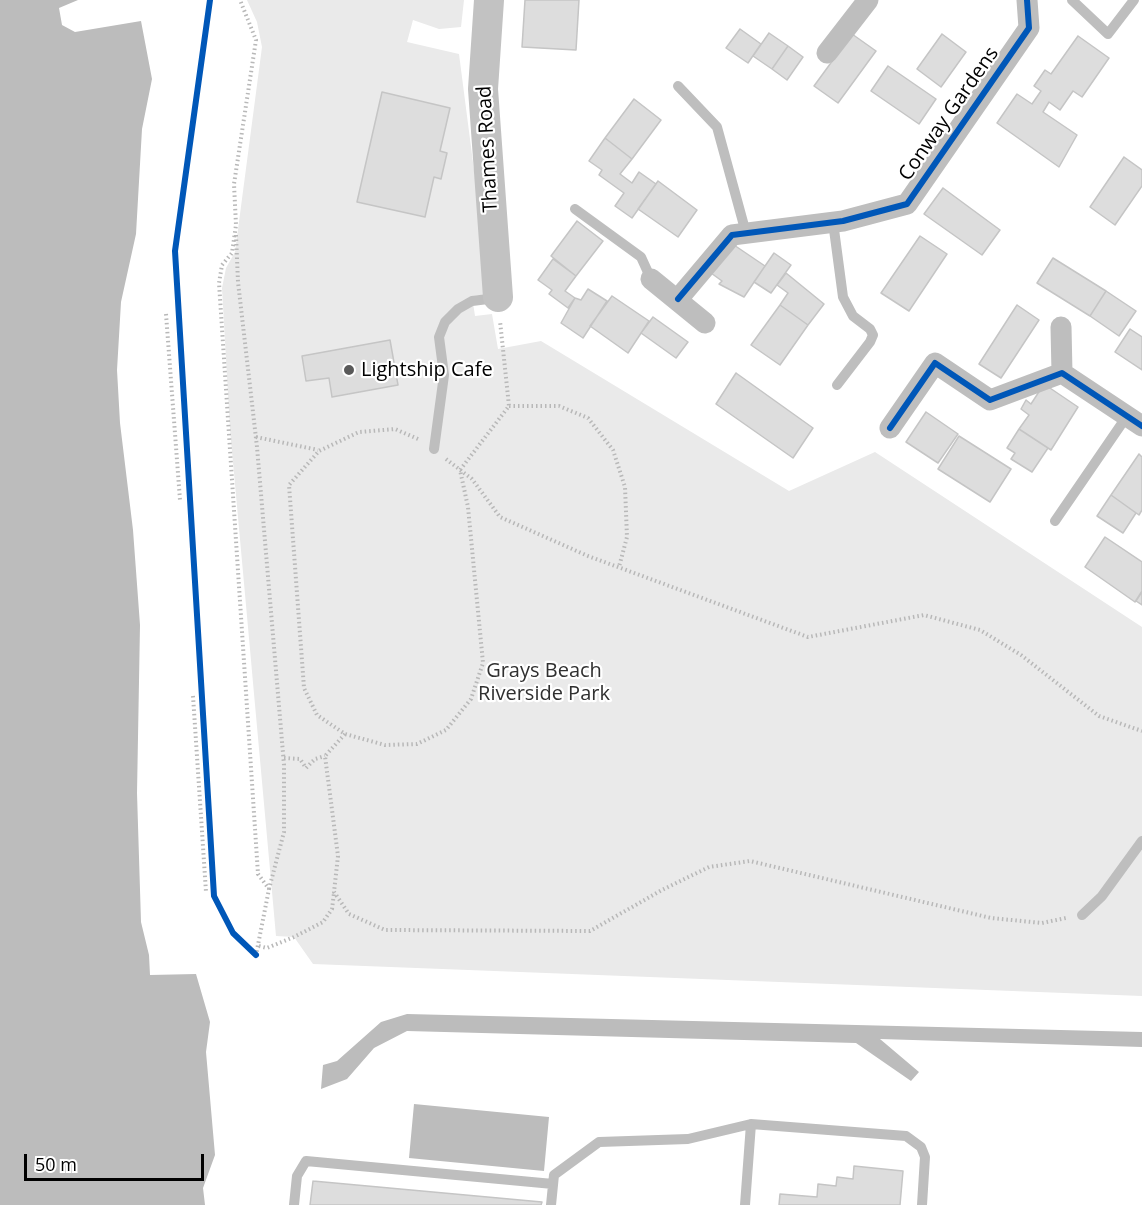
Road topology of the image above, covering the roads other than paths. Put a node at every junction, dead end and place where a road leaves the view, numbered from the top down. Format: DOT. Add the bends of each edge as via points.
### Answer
graph roads {
  1 [pos="489,0"];
  2 [pos="868,0"];
  3 [pos="1027,0"];
  4 [pos="1072,0"];
  5 [pos="1134,0"];
  6 [pos="827,53"];
  7 [pos="678,86"];
  8 [pos="575,209"];
  9 [pos="833,222"];
  10 [pos="746,233"];
  11 [pos="651,279"];
  12 [pos="498,297"];
  13 [pos="678,299"];
  14 [pos="705,323"];
  15 [pos="1061,327"];
  16 [pos="1062,373"];
  17 [pos="837,385"];
  18 [pos="1134,421"];
  19 [pos="890,428"];
  20 [pos="434,449"];
  21 [pos="1055,521"];
  22 [pos="1142,841"];
  23 [pos="1082,915"];
  24 [pos="751,1124"];
  25 [pos="553,1184"];
  26 [pos="294,1205"];
  27 [pos="551,1205"];
  28 [pos="745,1205"];
  29 [pos="922,1205"];
  1 -- 12 [label="main road, Thames Road" via="483,89"];
  2 -- 6 [label="street"];
  3 -- 9 [label="street, Conway Gardens" via="1029,27 907,204"];
  4 -- 5 [label="lane" via="1108,34"];
  7 -- 10 [label="lane" via="717,127"];
  8 -- 11 [label="lane" via="641,257"];
  9 -- 10 [label="street, Conway Gardens"];
  9 -- 17 [label="lane" via="843,297 848,309 873,335"];
  10 -- 13 [label="street, Conway Gardens" via="732,235"];
  11 -- 13 [label="street"];
  12 -- 20 [label="lane" via="472,301 445,322 439,337 444,375"];
  13 -- 14 [label="street"];
  15 -- 16 [label="street"];
  16 -- 18 [label="street"];
  16 -- 19 [label="street" via="990,400 935,363"];
  18 -- 21 [label="lane"];
  22 -- 23 [label="lane" via="1102,896"];
  24 -- 25 [label="lane" via="688,1139 599,1142 554,1175"];
  24 -- 28 [label="lane"];
  24 -- 29 [label="lane" via="906,1136 921,1147 925,1157"];
  25 -- 26 [label="lane" via="306,1161 297,1176"];
  25 -- 27 [label="lane"];
}
